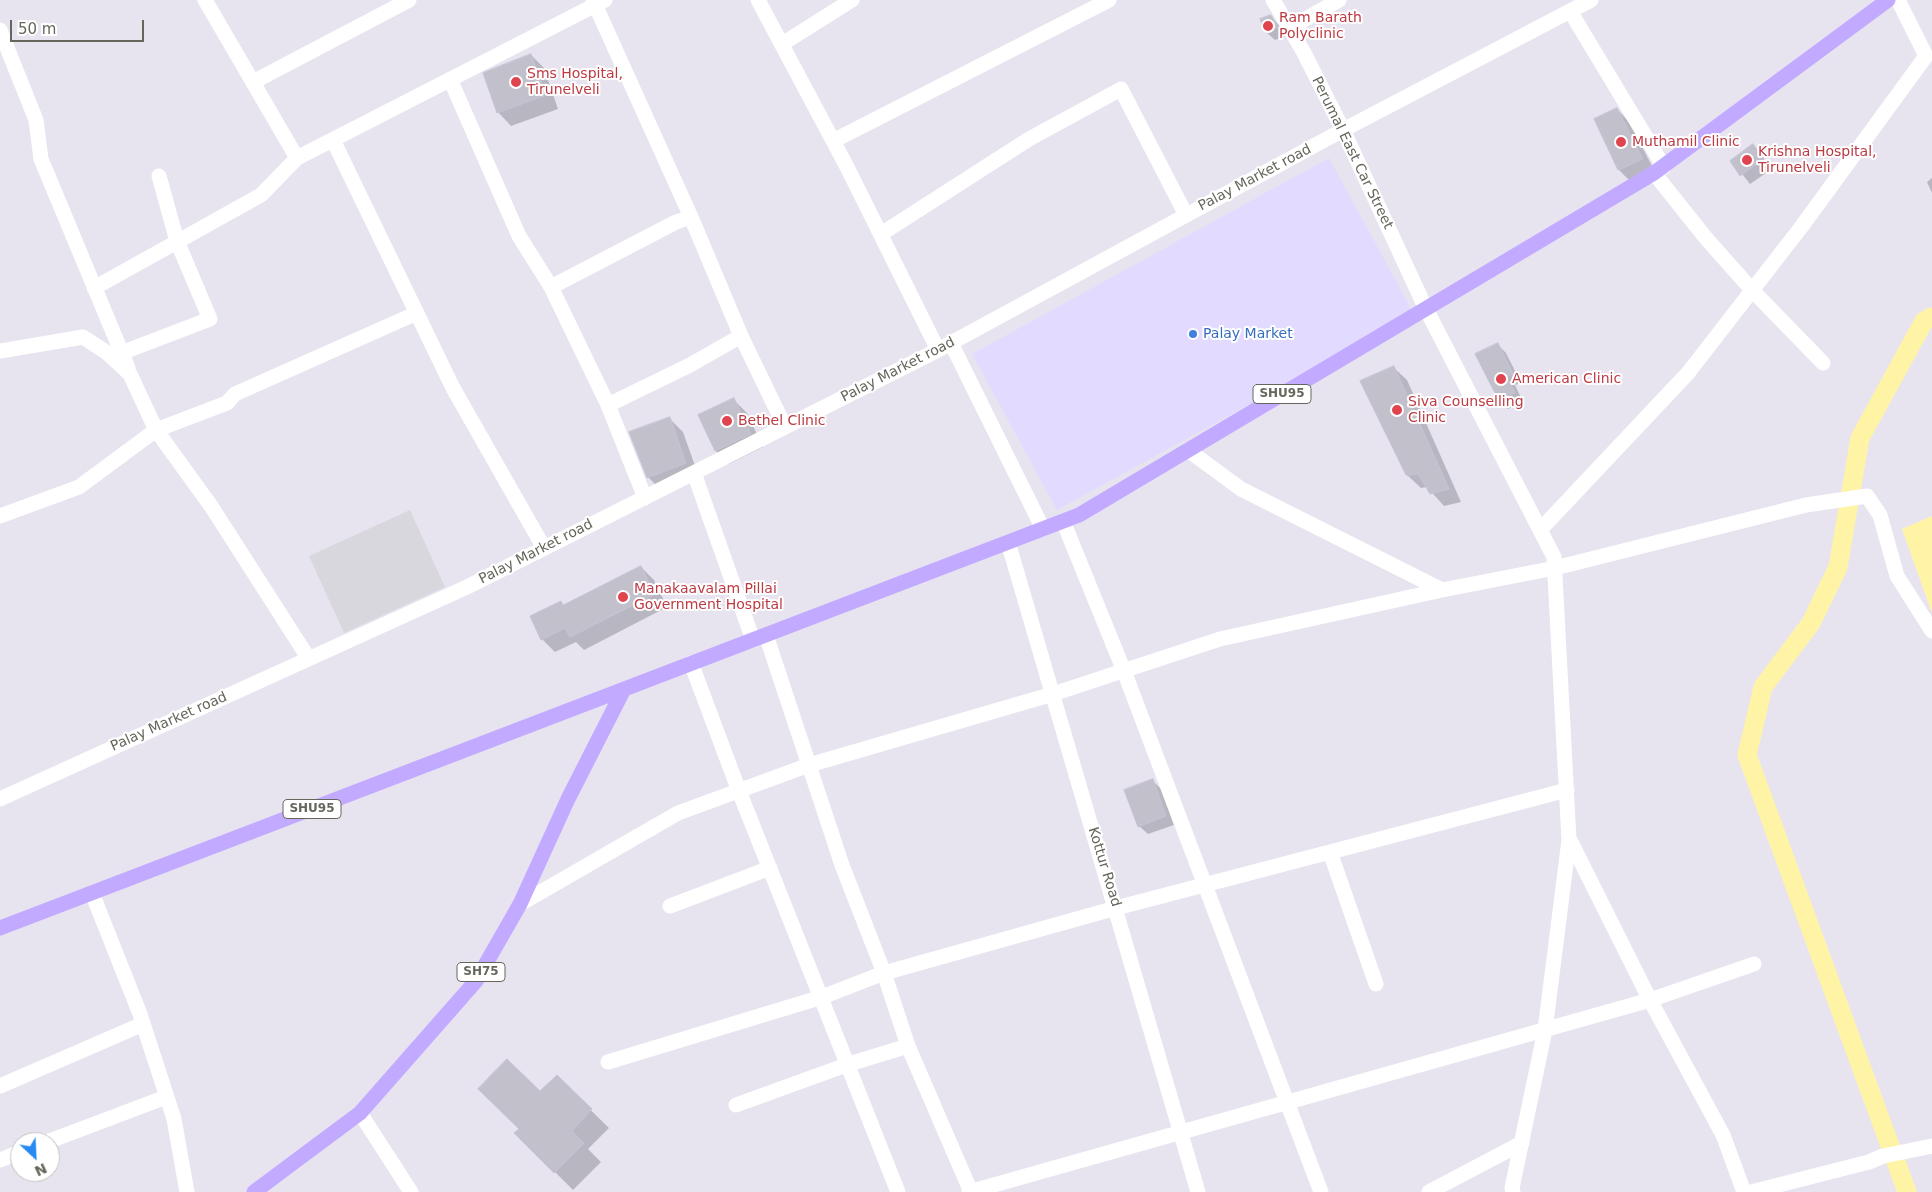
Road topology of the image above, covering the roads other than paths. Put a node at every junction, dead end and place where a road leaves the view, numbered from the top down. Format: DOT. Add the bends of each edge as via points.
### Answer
graph roads {
  1 [pos="205,0"];
  2 [pos="409,0"];
  3 [pos="758,0"];
  4 [pos="852,0"];
  5 [pos="1109,0"];
  6 [pos="1274,0"];
  7 [pos="1339,0"];
  8 [pos="1591,0"];
  9 [pos="1888,0"];
  10 [pos="1898,0"];
  11 [pos="598,2"];
  12 [pos="1086,5"];
  13 [pos="1570,11"];
  14 [pos="1290,28"];
  15 [pos="0,30"];
  16 [pos="782,44"];
  17 [pos="1929,63"];
  18 [pos="450,79"];
  19 [pos="253,82"];
  20 [pos="1343,130"];
  21 [pos="332,140"];
  22 [pos="834,141"];
  23 [pos="297,158"];
  24 [pos="1659,170"];
  25 [pos="159,176"];
  26 [pos="1186,215"];
  27 [pos="691,217"];
  28 [pos="881,234"];
  29 [pos="178,241"];
  30 [pos="550,287"];
  31 [pos="94,288"];
  32 [pos="1752,290"];
  33 [pos="1426,308"];
  34 [pos="417,313"];
  35 [pos="741,336"];
  36 [pos="944,347"];
  37 [pos="0,351"];
  38 [pos="121,353"];
  39 [pos="1823,363"];
  40 [pos="130,374"];
  41 [pos="608,405"];
  42 [pos="785,427"];
  43 [pos="156,430"];
  44 [pos="1188,450"];
  45 [pos="694,473"];
  46 [pos="645,498"];
  47 [pos="0,516"];
  48 [pos="1064,521"];
  49 [pos="1043,528"];
  50 [pos="1540,530"];
  51 [pos="1008,542"];
  52 [pos="544,548"];
  53 [pos="1555,568"];
  54 [pos="1442,590"];
  55 [pos="1932,631"];
  56 [pos="759,637"];
  57 [pos="309,659"];
  58 [pos="691,663"];
  59 [pos="1124,671"];
  60 [pos="624,689"];
  61 [pos="1053,694"];
  62 [pos="808,765"];
  63 [pos="1567,790"];
  64 [pos="739,791"];
  65 [pos="0,799"];
  66 [pos="1570,840"];
  67 [pos="1330,852"];
  68 [pos="770,868"];
  69 [pos="1204,885"];
  70 [pos="92,893"];
  71 [pos="520,904"];
  72 [pos="670,906"];
  73 [pos="1116,908"];
  74 [pos="0,928"];
  75 [pos="1754,964"];
  76 [pos="884,973"];
  77 [pos="1376,984"];
  78 [pos="822,998"];
  79 [pos="1650,1000"];
  80 [pos="143,1024"];
  81 [pos="1546,1030"];
  82 [pos="908,1046"];
  83 [pos="608,1062"];
  84 [pos="849,1064"];
  85 [pos="0,1086"];
  86 [pos="166,1097"];
  87 [pos="1287,1103"];
  88 [pos="736,1105"];
  89 [pos="360,1113"];
  90 [pos="1182,1132"];
  91 [pos="60,1137"];
  92 [pos="1522,1143"];
  93 [pos="1932,1146"];
  94 [pos="182,1190"];
  95 [pos="254,1192"];
  96 [pos="411,1192"];
  97 [pos="898,1192"];
  98 [pos="970,1192"];
  99 [pos="1198,1192"];
  100 [pos="1321,1192"];
  101 [pos="1429,1192"];
  102 [pos="1513,1192"];
  103 [pos="1744,1192"];
  104 [pos="1751,1192"];
  1 -- 19 [label="street"];
  2 -- 19 [label="street"];
  3 -- 16 [label="street"];
  4 -- 16 [label="street"];
  5 -- 12 [label="street"];
  6 -- 14 [label="street, Perumal East Car Street"];
  7 -- 14 [label="street"];
  8 -- 13 [label="street, Palay Market road"];
  9 -- 24 [label="main road, SHU95"];
  10 -- 17 [label="street"];
  11 -- 18 [label="street"];
  11 -- 27 [label="street"];
  12 -- 22 [label="street"];
  13 -- 20 [label="street, Palay Market road"];
  13 -- 24 [label="street"];
  14 -- 20 [label="street, Perumal East Car Street"];
  15 -- 31 [label="street" via="36,120 41,160"];
  16 -- 22 [label="street"];
  17 -- 32 [label="street"];
  18 -- 21 [label="street"];
  18 -- 30 [label="street" via="519,236"];
  19 -- 23 [label="street"];
  20 -- 26 [label="street, Palay Market road"];
  20 -- 33 [label="street, Perumal East Car Street"];
  21 -- 23 [label="street"];
  21 -- 34 [label="street"];
  22 -- 28 [label="street"];
  23 -- 29 [label="street" via="261,195"];
  24 -- 32 [label="street" via="1705,238"];
  24 -- 33 [label="main road, SHU95"];
  25 -- 29 [label="street"];
  26 -- 28 [label="street" via="1121,89 1029,139"];
  26 -- 36 [label="street, Palay Market road"];
  27 -- 30 [label="street"];
  27 -- 35 [label="street"];
  28 -- 36 [label="street"];
  29 -- 31 [label="street"];
  29 -- 38 [label="street" via="210,320"];
  30 -- 41 [label="street"];
  31 -- 38 [label="street"];
  32 -- 39 [label="street"];
  32 -- 50 [label="street" via="1688,373"];
  33 -- 44 [label="main road, SHU95"];
  33 -- 50 [label="street, Perumal East Car Street"];
  34 -- 43 [label="street" via="235,394 228,403"];
  34 -- 52 [label="street" via="454,388"];
  35 -- 41 [label="street"];
  35 -- 42 [label="street"];
  36 -- 42 [label="street, Palay Market road"];
  36 -- 49 [label="street"];
  37 -- 40 [label="street" via="83,337"];
  38 -- 40 [label="street"];
  40 -- 43 [label="street"];
  41 -- 46 [label="street"];
  42 -- 45 [label="street, Palay Market road"];
  43 -- 47 [label="street" via="79,488"];
  43 -- 57 [label="street" via="211,506"];
  44 -- 48 [label="main road, SHU95"];
  44 -- 54 [label="street" via="1241,488"];
  45 -- 46 [label="street, Palay Market road"];
  45 -- 56 [label="street"];
  46 -- 52 [label="street, Palay Market road"];
  48 -- 49 [label="main road, SHU95"];
  48 -- 59 [label="street"];
  49 -- 51 [label="main road, SHU95"];
  50 -- 53 [label="street, Perumal East Car Street" via="1554,557"];
  51 -- 56 [label="main road, SHU95"];
  51 -- 61 [label="street, Kottur Road"];
  52 -- 57 [label="street, Palay Market road"];
  53 -- 54 [label="street"];
  53 -- 55 [label="street" via="1806,505 1866,496 1880,515 1898,576"];
  53 -- 63 [label="street, Perumal East Car Street"];
  54 -- 59 [label="street" via="1220,639"];
  56 -- 58 [label="main road, SHU95"];
  56 -- 62 [label="street"];
  57 -- 65 [label="street, Palay Market road"];
  58 -- 60 [label="main road, SHU95"];
  58 -- 64 [label="street"];
  59 -- 61 [label="street"];
  59 -- 69 [label="street"];
  60 -- 70 [label="main road, SHU95"];
  60 -- 71 [label="main road, SH75" via="568,799"];
  61 -- 62 [label="street"];
  61 -- 73 [label="street, Kottur Road"];
  62 -- 64 [label="street"];
  62 -- 76 [label="street"];
  63 -- 66 [label="street, Perumal East Car Street"];
  63 -- 67 [label="street"];
  64 -- 68 [label="street"];
  64 -- 71 [label="street" via="678,813"];
  66 -- 79 [label="street"];
  66 -- 81 [label="street"];
  67 -- 69 [label="street"];
  67 -- 77 [label="street"];
  68 -- 72 [label="street"];
  68 -- 78 [label="street"];
  69 -- 73 [label="street"];
  69 -- 87 [label="street"];
  70 -- 74 [label="main road, SHU95"];
  70 -- 80 [label="street"];
  71 -- 89 [label="main road, SH75" via="476,981"];
  73 -- 76 [label="street"];
  73 -- 90 [label="street, Kottur Road"];
  75 -- 79 [label="street"];
  76 -- 78 [label="street"];
  76 -- 82 [label="street"];
  78 -- 83 [label="street"];
  78 -- 84 [label="street"];
  79 -- 81 [label="street"];
  79 -- 103 [label="street" via="1723,1135"];
  80 -- 85 [label="street"];
  80 -- 86 [label="street"];
  81 -- 87 [label="street"];
  81 -- 92 [label="street"];
  82 -- 84 [label="street"];
  82 -- 98 [label="street"];
  84 -- 88 [label="street"];
  84 -- 97 [label="street"];
  86 -- 91 [label="street"];
  86 -- 94 [label="street" via="174,1119"];
  87 -- 90 [label="street"];
  87 -- 100 [label="street"];
  89 -- 95 [label="main road, SH75"];
  89 -- 96 [label="street"];
  90 -- 98 [label="street"];
  90 -- 99 [label="street, Kottur Road"];
  92 -- 101 [label="street"];
  92 -- 102 [label="street"];
  93 -- 104 [label="street"];
}
